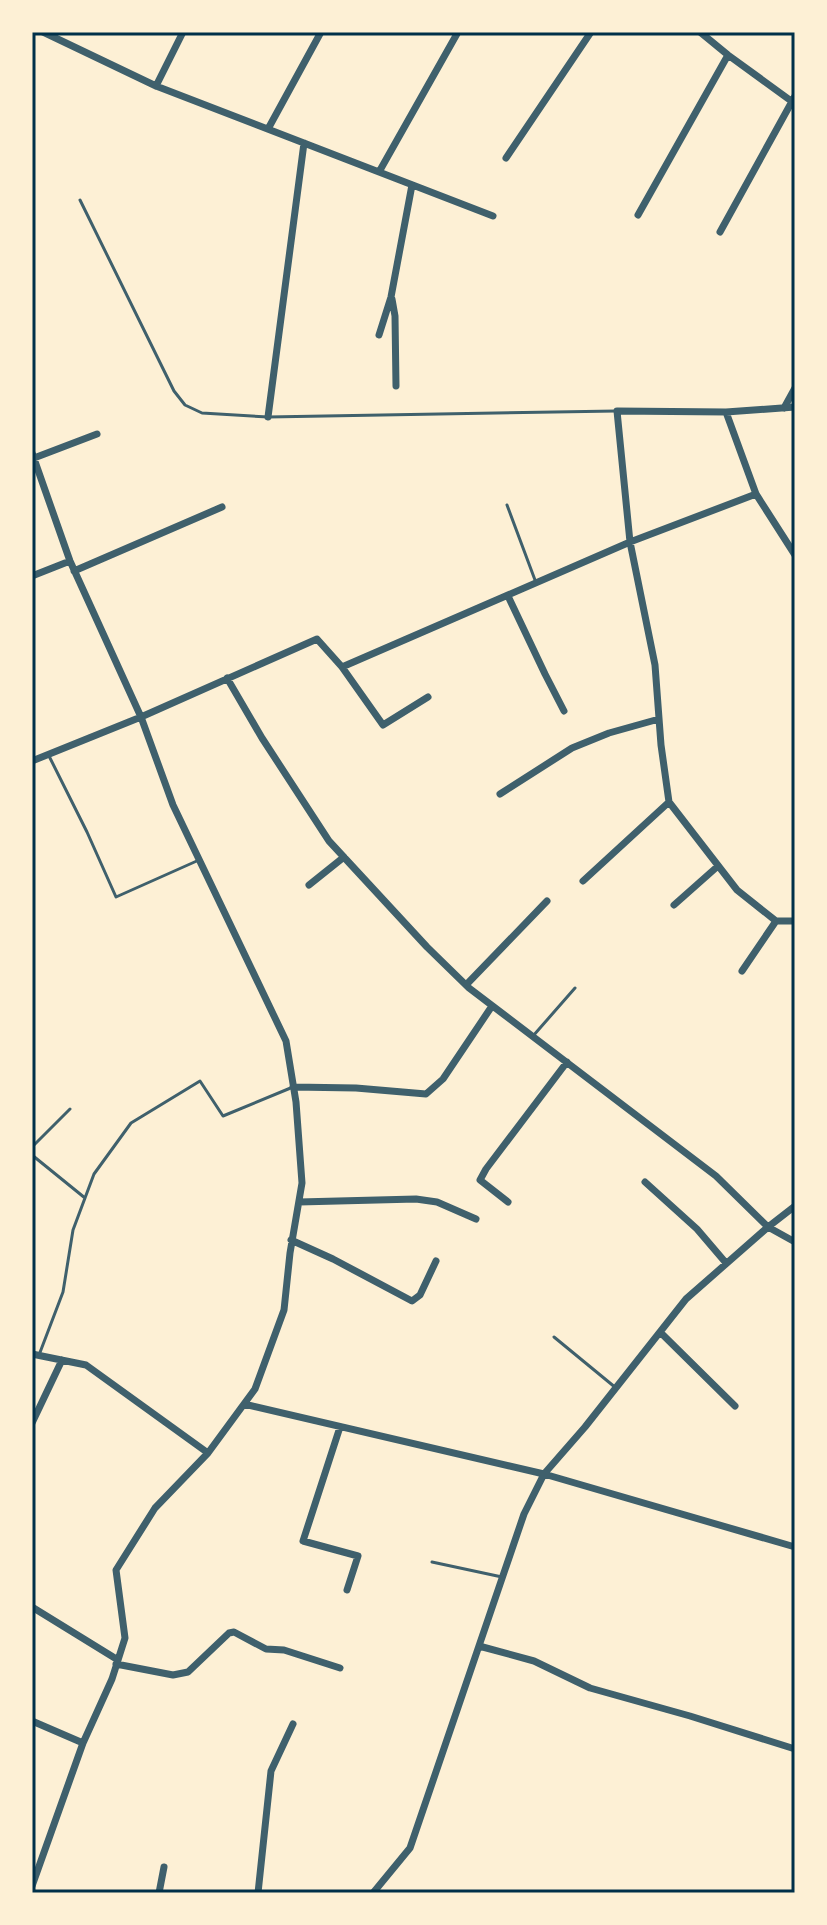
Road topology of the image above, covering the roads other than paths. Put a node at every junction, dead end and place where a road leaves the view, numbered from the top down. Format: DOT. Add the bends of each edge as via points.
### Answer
graph roads {
  1 [pos="43,32"];
  2 [pos="183,32"];
  3 [pos="321,32"];
  4 [pos="458,32"];
  5 [pos="591,32"];
  6 [pos="700,32"];
  7 [pos="728,55"];
  8 [pos="156,86"];
  9 [pos="794,100"];
  10 [pos="268,129"];
  11 [pos="304,143"];
  12 [pos="506,158"];
  13 [pos="379,172"];
  14 [pos="412,185"];
  15 [pos="80,200"];
  16 [pos="638,215"];
  17 [pos="493,216"];
  18 [pos="720,232"];
  19 [pos="391,297"];
  20 [pos="379,335"];
  21 [pos="396,386"];
  22 [pos="795,388"];
  23 [pos="795,407"];
  24 [pos="784,408"];
  25 [pos="617,411"];
  26 [pos="726,412"];
  27 [pos="268,417"];
  28 [pos="97,434"];
  29 [pos="33,455"];
  30 [pos="756,494"];
  31 [pos="507,505"];
  32 [pos="222,507"];
  33 [pos="630,542"];
  34 [pos="795,555"];
  35 [pos="70,561"];
  36 [pos="74,571"];
  37 [pos="32,576"];
  38 [pos="537,584"];
  39 [pos="508,596"];
  40 [pos="342,667"];
  41 [pos="227,678"];
  42 [pos="428,697"];
  43 [pos="564,711"];
  44 [pos="141,717"];
  45 [pos="659,719"];
  46 [pos="48,755"];
  47 [pos="32,761"];
  48 [pos="500,794"];
  49 [pos="669,802"];
  50 [pos="344,857"];
  51 [pos="199,860"];
  52 [pos="718,866"];
  53 [pos="583,881"];
  54 [pos="309,885"];
  55 [pos="547,901"];
  56 [pos="674,905"];
  57 [pos="776,921"];
  58 [pos="795,921"];
  59 [pos="742,971"];
  60 [pos="466,985"];
  61 [pos="575,988"];
  62 [pos="492,1006"];
  63 [pos="533,1036"];
  64 [pos="567,1062"];
  65 [pos="293,1087"];
  66 [pos="70,1109"];
  67 [pos="32,1138"];
  68 [pos="34,1145"];
  69 [pos="32,1155"];
  70 [pos="645,1182"];
  71 [pos="85,1198"];
  72 [pos="299,1202"];
  73 [pos="508,1202"];
  74 [pos="795,1206"];
  75 [pos="476,1219"];
  76 [pos="768,1227"];
  77 [pos="291,1240"];
  78 [pos="795,1242"];
  79 [pos="436,1261"];
  80 [pos="726,1263"];
  81 [pos="660,1332"];
  82 [pos="554,1337"];
  83 [pos="36,1355"];
  84 [pos="62,1360"];
  85 [pos="616,1388"];
  86 [pos="244,1404"];
  87 [pos="735,1406"];
  88 [pos="32,1423"];
  89 [pos="340,1427"];
  90 [pos="208,1453"];
  91 [pos="544,1474"];
  92 [pos="795,1547"];
  93 [pos="432,1562"];
  94 [pos="502,1577"];
  95 [pos="347,1590"];
  96 [pos="32,1607"];
  97 [pos="479,1646"];
  98 [pos="117,1662"];
  99 [pos="340,1668"];
  100 [pos="32,1721"];
  101 [pos="293,1724"];
  102 [pos="83,1743"];
  103 [pos="795,1749"];
  104 [pos="164,1867"];
  105 [pos="35,1868"];
  106 [pos="32,1886"];
  107 [pos="159,1893"];
  108 [pos="258,1893"];
  109 [pos="373,1893"];
  1 -- 8 [label="street"];
  2 -- 8 [label="street"];
  3 -- 10 [label="street"];
  4 -- 13 [label="street"];
  5 -- 12 [label="street"];
  6 -- 7 [label="street"];
  7 -- 9 [label="street"];
  7 -- 16 [label="street"];
  8 -- 10 [label="street"];
  9 -- 18 [label="street"];
  10 -- 11 [label="street"];
  11 -- 13 [label="street"];
  11 -- 27 [label="street"];
  13 -- 14 [label="street"];
  14 -- 17 [label="street"];
  14 -- 19 [label="street"];
  15 -- 27 [label="lane" via="185,405 202,413"];
  19 -- 20 [label="street"];
  19 -- 21 [label="street"];
  22 -- 24 [label="street"];
  23 -- 24 [label="street"];
  24 -- 26 [label="street"];
  25 -- 26 [label="street"];
  25 -- 27 [label="lane"];
  25 -- 33 [label="street"];
  26 -- 30 [label="street"];
  28 -- 29 [label="street"];
  29 -- 35 [label="street"];
  30 -- 33 [label="street"];
  30 -- 34 [label="street"];
  31 -- 38 [label="lane"];
  32 -- 36 [label="street"];
  33 -- 38 [label="street"];
  33 -- 45 [label="street" via="655,665"];
  35 -- 36 [label="street"];
  35 -- 37 [label="street"];
  36 -- 44 [label="street"];
  38 -- 39 [label="street"];
  39 -- 40 [label="street"];
  39 -- 43 [label="street"];
  40 -- 41 [label="street" via="317,639"];
  40 -- 42 [label="street" via="383,725"];
  41 -- 44 [label="street"];
  41 -- 50 [label="street"];
  44 -- 46 [label="street"];
  44 -- 51 [label="street"];
  45 -- 48 [label="street" via="572,748"];
  45 -- 49 [label="street"];
  46 -- 47 [label="street"];
  46 -- 51 [label="lane" via="116,897"];
  49 -- 52 [label="street"];
  49 -- 53 [label="street"];
  50 -- 54 [label="street"];
  50 -- 60 [label="street"];
  51 -- 65 [label="street" via="286,1041"];
  52 -- 56 [label="street"];
  52 -- 57 [label="street" via="737,890"];
  55 -- 60 [label="street"];
  57 -- 58 [label="street"];
  57 -- 59 [label="street"];
  60 -- 62 [label="street"];
  61 -- 63 [label="lane"];
  62 -- 63 [label="street"];
  62 -- 65 [label="street" via="443,1079 426,1094"];
  63 -- 64 [label="street"];
  64 -- 73 [label="street" via="480,1180"];
  64 -- 76 [label="street" via="716,1176"];
  65 -- 71 [label="lane" via="223,1116 200,1081 131,1123 94,1174"];
  65 -- 72 [label="street"];
  66 -- 68 [label="lane"];
  67 -- 68 [label="lane"];
  69 -- 71 [label="lane"];
  70 -- 80 [label="street"];
  71 -- 83 [label="lane" via="73,1230 63,1292"];
  72 -- 75 [label="street" via="416,1199"];
  72 -- 77 [label="street"];
  74 -- 76 [label="street"];
  76 -- 78 [label="street"];
  76 -- 80 [label="street"];
  77 -- 79 [label="street" via="412,1301"];
  77 -- 86 [label="street" via="284,1310 255,1389"];
  80 -- 81 [label="street" via="686,1299"];
  81 -- 85 [label="street"];
  81 -- 87 [label="street"];
  82 -- 85 [label="lane"];
  83 -- 84 [label="street"];
  84 -- 88 [label="street"];
  84 -- 90 [label="street" via="86,1365"];
  85 -- 91 [label="street"];
  86 -- 89 [label="street"];
  86 -- 90 [label="street"];
  89 -- 91 [label="street"];
  89 -- 95 [label="street" via="303,1541 358,1556"];
  90 -- 98 [label="street" via="155,1508 116,1570 125,1638"];
  91 -- 92 [label="street"];
  91 -- 94 [label="street"];
  93 -- 94 [label="lane"];
  94 -- 97 [label="street"];
  96 -- 98 [label="street"];
  97 -- 103 [label="street" via="534,1661 590,1688"];
  97 -- 109 [label="street" via="410,1848"];
  98 -- 99 [label="street" via="182,1674 234,1632 266,1649"];
  98 -- 102 [label="street"];
  100 -- 102 [label="street"];
  101 -- 108 [label="street" via="271,1771"];
  102 -- 105 [label="street"];
  104 -- 107 [label="street"];
  105 -- 106 [label="street"];
}
